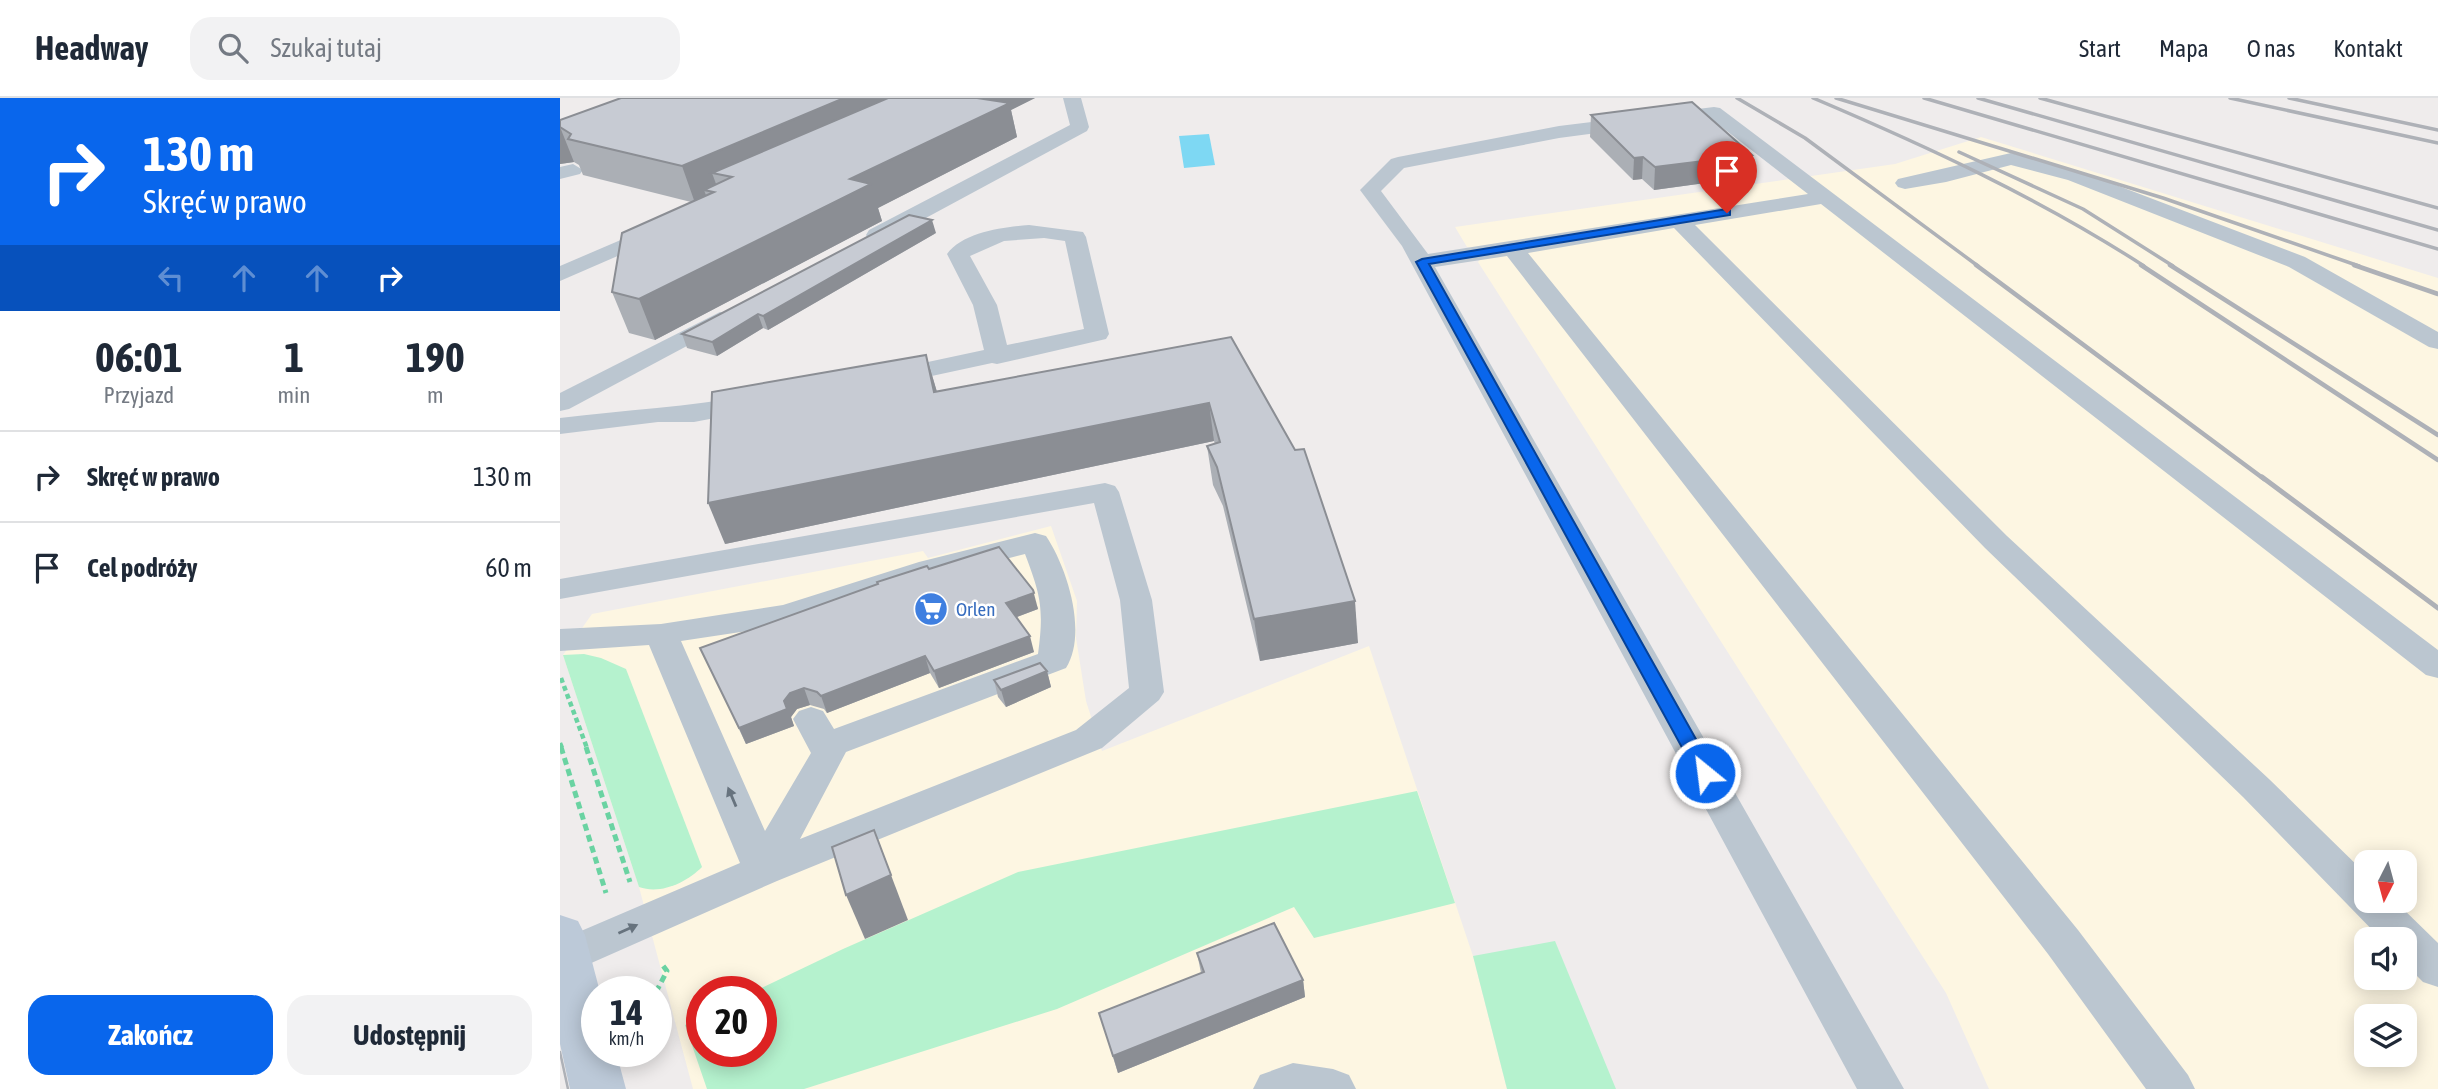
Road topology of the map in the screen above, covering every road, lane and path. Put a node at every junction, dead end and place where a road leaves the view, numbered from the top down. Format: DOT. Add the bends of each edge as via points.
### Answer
graph roads {
  1 [pos="1072,98"];
  2 [pos="1905,183"];
  3 [pos="1824,197"];
  4 [pos="1678,220"];
  5 [pos="671,224"];
  6 [pos="852,248"];
  7 [pos="1513,249"];
  8 [pos="1422,262"];
  9 [pos="560,274"];
  10 [pos="743,306"];
  11 [pos="2438,342"];
  12 [pos="997,357"];
  13 [pos="864,382"];
  14 [pos="772,400"];
  15 [pos="560,403"];
  16 [pos="560,426"];
  17 [pos="560,589"];
  18 [pos="661,634"];
  19 [pos="777,639"];
  20 [pos="560,640"];
  21 [pos="2438,667"];
  22 [pos="560,675"];
  23 [pos="560,743"];
  24 [pos="597,869"];
  25 [pos="764,870"];
  26 [pos="632,886"];
  27 [pos="2354,887"];
  28 [pos="2381,914"];
  29 [pos="563,946"];
  30 [pos="660,962"];
  31 [pos="2438,970"];
  32 [pos="664,976"];
  33 [pos="598,1089"];
  34 [pos="1276,1089"];
  35 [pos="1333,1089"];
  36 [pos="1881,1089"];
  37 [pos="2172,1089"];
  1 -- 6 [label="lane" via="1080,127"];
  2 -- 11 [label="lane" via="2011,159 2076,176 2297,262"];
  3 -- 4 [label="lane"];
  3 -- 8 [label="lane" via="1714,112 1559,132 1398,163 1370,190"];
  3 -- 21 [label="lane"];
  4 -- 7 [label="lane"];
  4 -- 27 [label="lane" via="1996,542"];
  5 -- 9 [label="lane"];
  7 -- 8 [label="lane"];
  7 -- 37 [label="lane" via="2063,942"];
  8 -- 36 [label="lane"];
  10 -- 15 [label="lane"];
  12 -- 12 [label="lane" via="993,326 958,254 976,242 1021,230 1076,237 1097,334"];
  12 -- 13 [label="lane"];
  14 -- 16 [label="lane" via="695,414"];
  17 -- 25 [label="lane" via="1105,492 1136,600 1147,692 1089,739"];
  18 -- 19 [label="lane"];
  18 -- 20 [label="lane"];
  25 -- 18 [label="lane, one-way"];
  18 -- 25 [label="lane" via="787,615 930,569 1035,542 1056,594 1059,618 1054,660 818,733 829,753"];
  22 -- 26 [label="path"];
  23 -- 24 [label="path"];
  29 -- 25 [label="lane, one-way"];
  28 -- 31 [label="lane"];
  29 -- 33 [label="main road"];
  30 -- 32 [label="path" via="667,971"];
  34 -- 35 [label="lane" via="1293,1083"];
}
